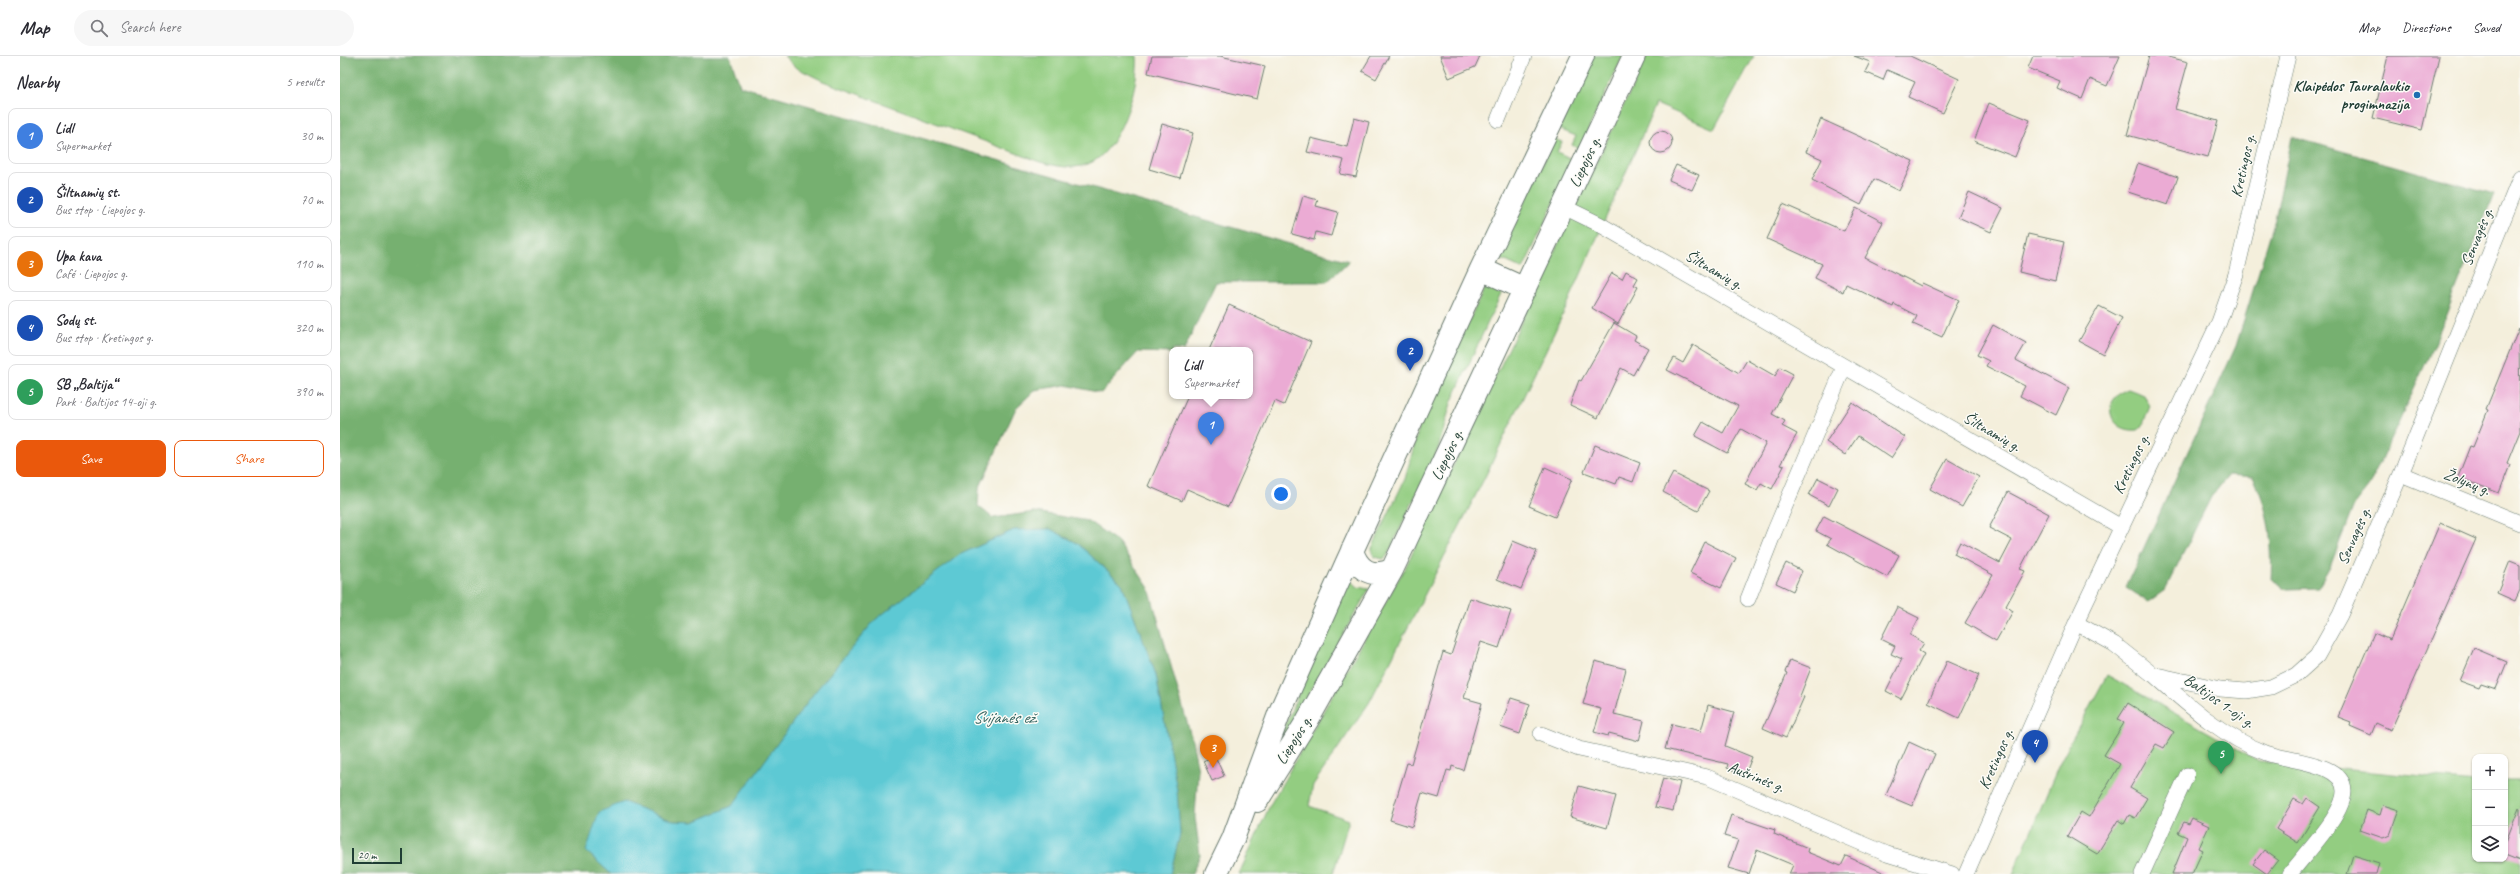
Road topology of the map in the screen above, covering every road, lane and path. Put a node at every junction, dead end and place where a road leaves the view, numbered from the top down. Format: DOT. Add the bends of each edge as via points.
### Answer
graph roads {
  1 [pos="1524,56"];
  2 [pos="1583,56"];
  3 [pos="1634,56"];
  4 [pos="2288,56"];
  5 [pos="1498,120"];
  6 [pos="2520,178"];
  7 [pos="1564,207"];
  8 [pos="2515,208"];
  9 [pos="1481,269"];
  10 [pos="1525,289"];
  11 [pos="1844,367"];
  12 [pos="2401,474"];
  13 [pos="2520,523"];
  14 [pos="2121,527"];
  15 [pos="1352,550"];
  16 [pos="1392,570"];
  17 [pos="1748,600"];
  18 [pos="2076,623"];
  19 [pos="2152,674"];
  20 [pos="1541,734"];
  21 [pos="2187,775"];
  22 [pos="1233,839"];
  23 [pos="1216,874"];
  24 [pos="1952,874"];
  25 [pos="1966,874"];
  26 [pos="2142,874"];
  27 [pos="2290,874"];
  1 -- 5 [label="street"];
  2 -- 9 [label="main road, Liepojos g."];
  3 -- 7 [label="main road, Liepojos g."];
  4 -- 14 [label="street, Kretingos g." via="2236,274 2219,322"];
  6 -- 8 [label="street, Senvagės g."];
  7 -- 10 [label="main road, Liepojos g."];
  7 -- 11 [label="street, Šiltnamių g." via="1605,228"];
  8 -- 12 [label="street, Senvagės g."];
  9 -- 10 [label="main road"];
  9 -- 15 [label="main road, Liepojos g."];
  10 -- 16 [label="main road, Liepojos g."];
  11 -- 14 [label="street, Šiltnamių g."];
  11 -- 17 [label="street"];
  12 -- 13 [label="street, Žolynų g."];
  12 -- 19 [label="street, Senvagės g." via="2329,638 2317,656 2296,675 2271,687 2246,691 2220,689"];
  14 -- 18 [label="street, Kretingos g."];
  15 -- 16 [label="main road" via="1355,561 1362,569 1382,574"];
  15 -- 22 [label="main road, Liepojos g." via="1279,714"];
  16 -- 22 [label="main road, Liepojos g." via="1307,721"];
  18 -- 19 [label="street, Senvagės g." via="2114,644"];
  18 -- 25 [label="street, Kretingos g."];
  19 -- 27 [label="street, Baltijos 1-oji g." via="2193,709 2234,738 2266,753 2328,768 2341,778 2344,791 2335,815"];
  20 -- 24 [label="street, Aušrinės g." via="1578,749 1707,777 1888,854"];
  21 -- 26 [label="street"];
  22 -- 23 [label="main road, Liepojos g."];
}
